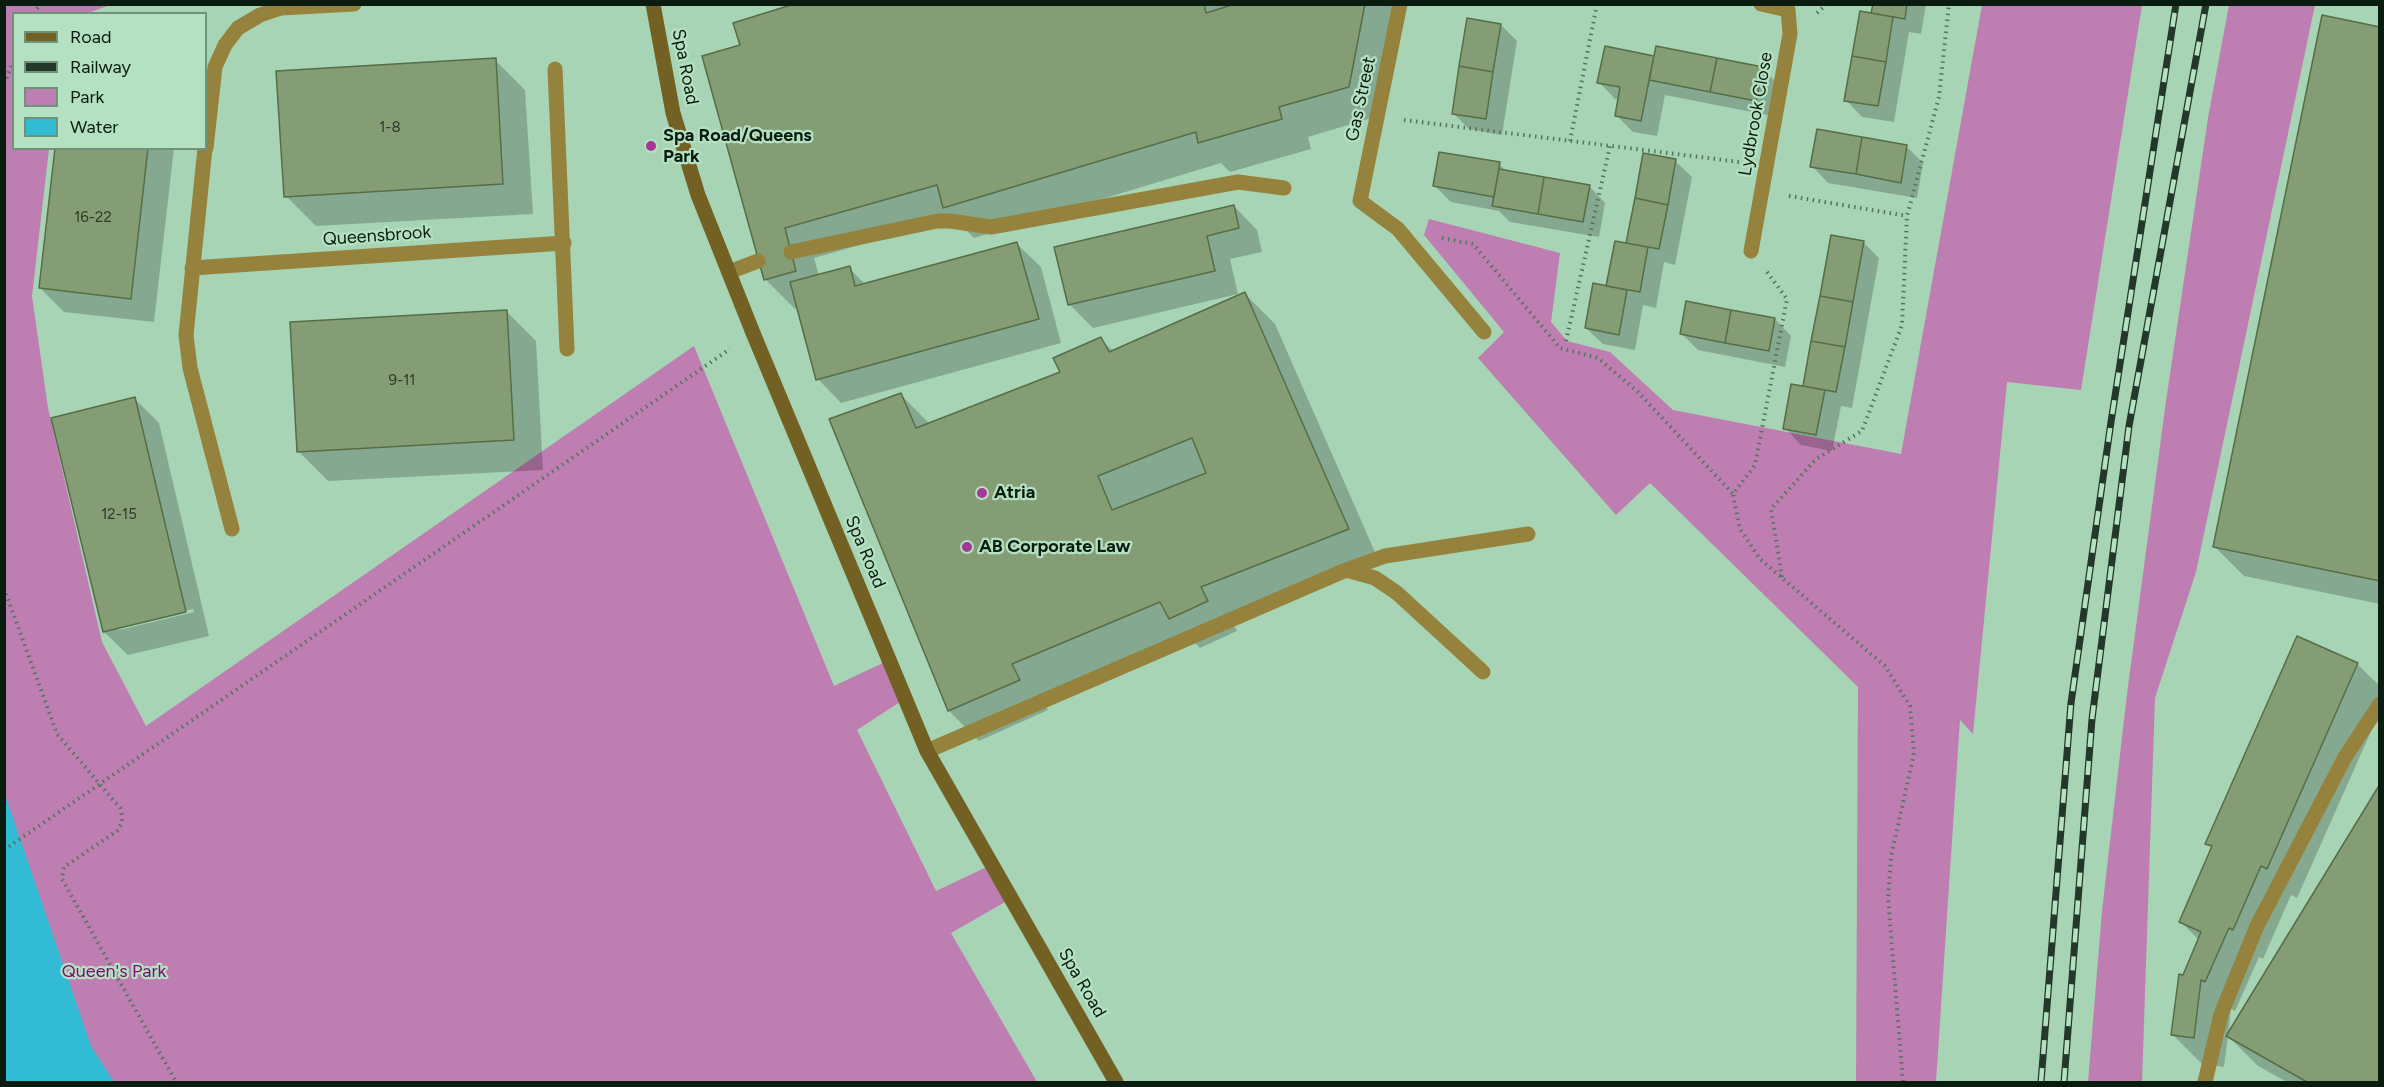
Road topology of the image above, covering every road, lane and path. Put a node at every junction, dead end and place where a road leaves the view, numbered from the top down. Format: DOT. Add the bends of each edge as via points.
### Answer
graph roads {
  1 [pos="354,4"];
  2 [pos="653,4"];
  3 [pos="1400,4"];
  4 [pos="1597,4"];
  5 [pos="1761,4"];
  6 [pos="1949,4"];
  7 [pos="12,65"];
  8 [pos="555,69"];
  9 [pos="4,84"];
  10 [pos="1377,117"];
  11 [pos="207,139"];
  12 [pos="1570,141"];
  13 [pos="1610,146"];
  14 [pos="206,150"];
  15 [pos="1766,165"];
  16 [pos="1284,188"];
  17 [pos="1762,192"];
  18 [pos="1907,216"];
  19 [pos="1398,229"];
  20 [pos="564,243"];
  21 [pos="1751,251"];
  22 [pos="791,252"];
  23 [pos="758,261"];
  24 [pos="192,268"];
  25 [pos="729,272"];
  26 [pos="753,333"];
  27 [pos="1484,333"];
  28 [pos="1566,341"];
  29 [pos="567,349"];
  30 [pos="1733,494"];
  31 [pos="232,530"];
  32 [pos="1528,534"];
  33 [pos="1346,570"];
  34 [pos="1782,578"];
  35 [pos="4,588"];
  36 [pos="1483,672"];
  37 [pos="2379,704"];
  38 [pos="927,751"];
  39 [pos="100,785"];
  40 [pos="4,850"];
  41 [pos="176,1083"];
  42 [pos="1116,1083"];
  43 [pos="1903,1083"];
  44 [pos="2205,1083"];
  1 -- 11 [label="street" via="281,8 238,28 215,67"];
  2 -- 25 [label="main road, Spa Road" via="674,113 698,195"];
  3 -- 10 [label="street, Gas Street"];
  4 -- 12 [label="path"];
  5 -- 15 [label="street, Lydbrook Close" via="1788,10 1790,34"];
  6 -- 18 [label="path" via="1939,97"];
  7 -- 9 [label="path"];
  8 -- 20 [label="street"];
  10 -- 12 [label="path"];
  10 -- 19 [label="street, Gas Street" via="1360,201"];
  12 -- 13 [label="path"];
  13 -- 15 [label="path"];
  13 -- 28 [label="path"];
  14 -- 24 [label="street"];
  15 -- 17 [label="street, Lydbrook Close"];
  16 -- 22 [label="street" via="1238,182 991,228 937,221"];
  17 -- 18 [label="path"];
  17 -- 21 [label="street, Lydbrook Close"];
  18 -- 34 [label="path" via="1902,325 1862,430 1816,459 1771,509"];
  19 -- 27 [label="street"];
  19 -- 30 [label="path" via="1473,244 1560,348 1598,358 1638,392"];
  20 -- 24 [label="street, Queensbrook"];
  20 -- 29 [label="street"];
  21 -- 30 [label="path" via="1787,299 1755,465"];
  23 -- 25 [label="street"];
  24 -- 31 [label="street" via="186,335 190,368"];
  25 -- 26 [label="main road, Spa Road"];
  26 -- 38 [label="main road, Spa Road"];
  26 -- 39 [label="path"];
  30 -- 34 [label="path" via="1740,529 1761,560"];
  32 -- 33 [label="street" via="1384,556"];
  33 -- 36 [label="street" via="1375,578 1397,593"];
  33 -- 38 [label="street"];
  34 -- 43 [label="path" via="1885,666 1910,706 1914,753 1891,857 1888,898"];
  35 -- 39 [label="path" via="57,734"];
  37 -- 44 [label="street" via="2345,757 2257,926 2221,1014"];
  38 -- 42 [label="main road, Spa Road"];
  39 -- 40 [label="path"];
  39 -- 41 [label="path" via="120,808 122,823 117,831 64,867 62,879"];
}
